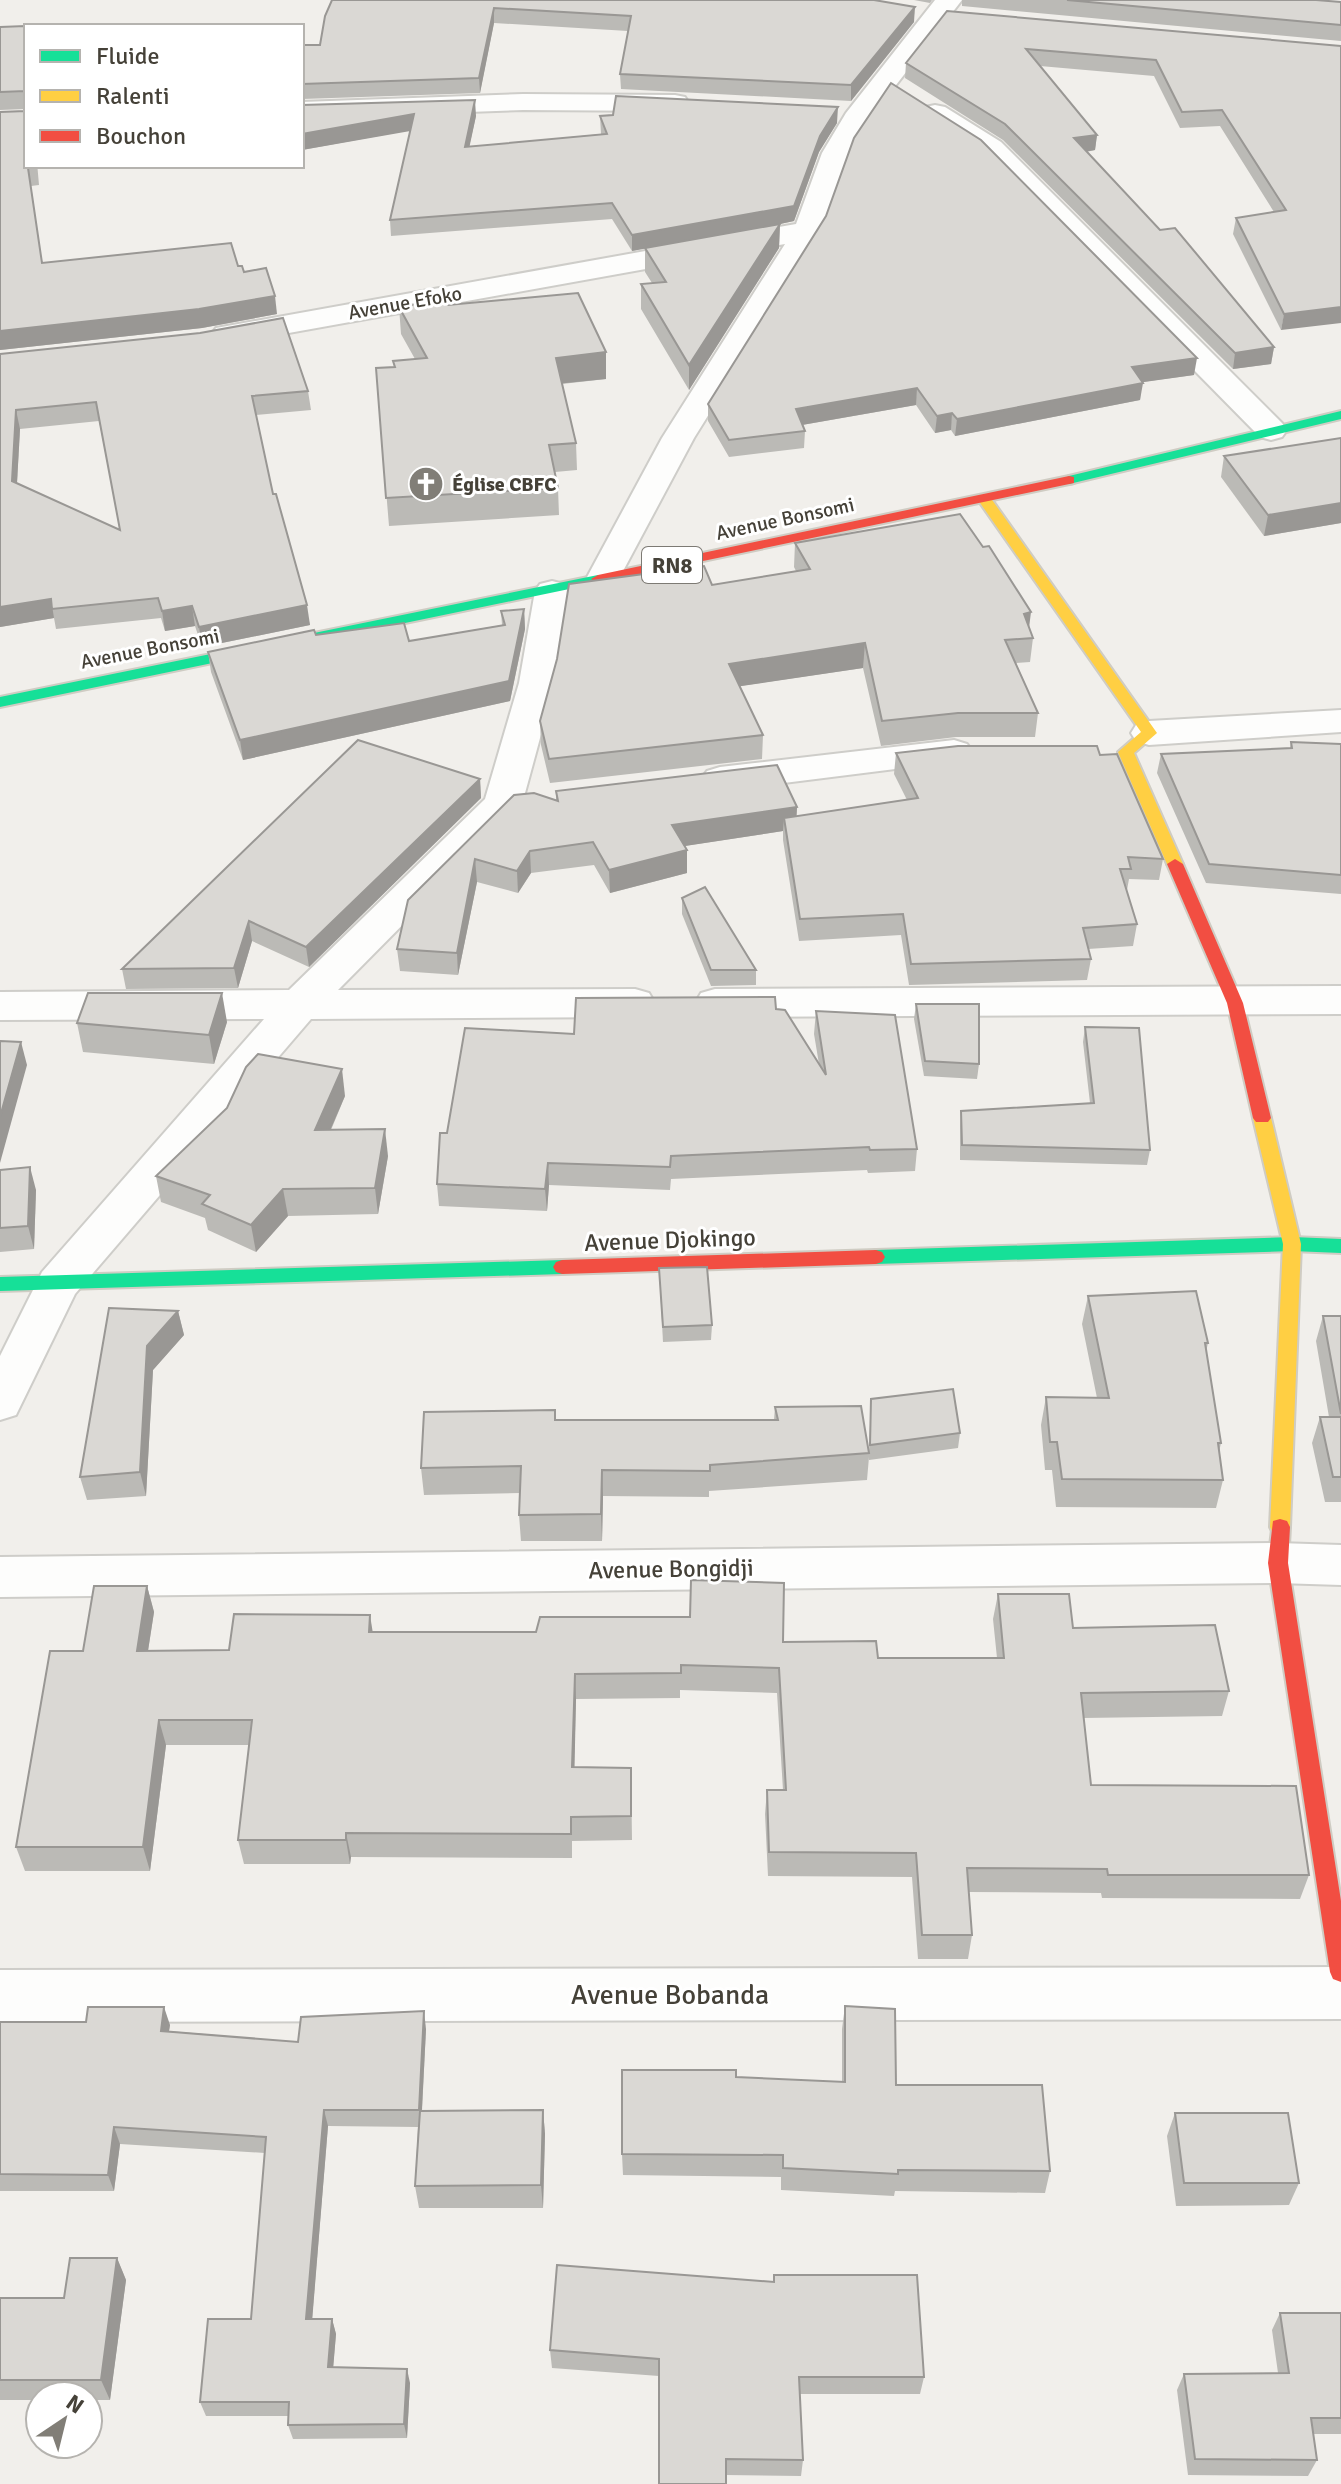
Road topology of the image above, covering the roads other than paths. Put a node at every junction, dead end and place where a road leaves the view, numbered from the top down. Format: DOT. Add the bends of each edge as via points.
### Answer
graph roads {
  1 [pos="945,7"];
  2 [pos="909,10"];
  3 [pos="971,18"];
  4 [pos="886,81"];
  5 [pos="702,105"];
  6 [pos="304,110"];
  7 [pos="828,111"];
  8 [pos="860,113"];
  9 [pos="808,231"];
  10 [pos="202,340"];
  11 [pos="1341,415"];
  12 [pos="1271,430"];
  13 [pos="985,500"];
  14 [pos="603,579"];
  15 [pos="552,591"];
  16 [pos="0,702"];
  17 [pos="1341,721"];
  18 [pos="1123,746"];
  19 [pos="987,752"];
  20 [pos="691,783"];
  21 [pos="1341,1000"];
  22 [pos="302,1002"];
  23 [pos="1235,1003"];
  24 [pos="0,1006"];
  25 [pos="1292,1244"];
  26 [pos="1341,1246"];
  27 [pos="0,1284"];
  28 [pos="58,1284"];
  29 [pos="0,1402"];
  30 [pos="1278,1563"];
  31 [pos="1341,1565"];
  32 [pos="0,1577"];
  33 [pos="1341,1972"];
  34 [pos="1341,1993"];
  35 [pos="0,1996"];
  1 -- 2 [label="street"];
  1 -- 3 [label="street"];
  1 -- 4 [label="street"];
  4 -- 8 [label="street"];
  4 -- 12 [label="street" via="991,148"];
  5 -- 6 [label="street" via="623,100"];
  7 -- 8 [label="street"];
  8 -- 9 [label="street" via="836,153"];
  9 -- 10 [label="street, Avenue Efoko"];
  9 -- 14 [label="street" via="678,438"];
  11 -- 12 [label="street, Avenue Bonsomi / RN8"];
  12 -- 13 [label="street, Avenue Bonsomi / RN8"];
  13 -- 14 [label="street, Avenue Bonsomi / RN8"];
  13 -- 18 [label="street"];
  14 -- 15 [label="street, Avenue Bonsomi / RN8"];
  15 -- 16 [label="street, Avenue Bonsomi / RN8"];
  15 -- 22 [label="street" via="519,803"];
  17 -- 18 [label="street"];
  18 -- 23 [label="street"];
  19 -- 20 [label="street"];
  21 -- 23 [label="street"];
  22 -- 23 [label="street"];
  22 -- 24 [label="street"];
  22 -- 28 [label="street"];
  23 -- 25 [label="street"];
  25 -- 26 [label="street, Avenue Djokingo"];
  25 -- 28 [label="street, Avenue Djokingo"];
  25 -- 30 [label="street"];
  27 -- 28 [label="street, Avenue Djokingo"];
  28 -- 29 [label="street"];
  30 -- 31 [label="street, Avenue Bongidji"];
  30 -- 32 [label="street, Avenue Bongidji"];
  30 -- 33 [label="street"];
  34 -- 35 [label="street, Avenue Bobanda"];
}
